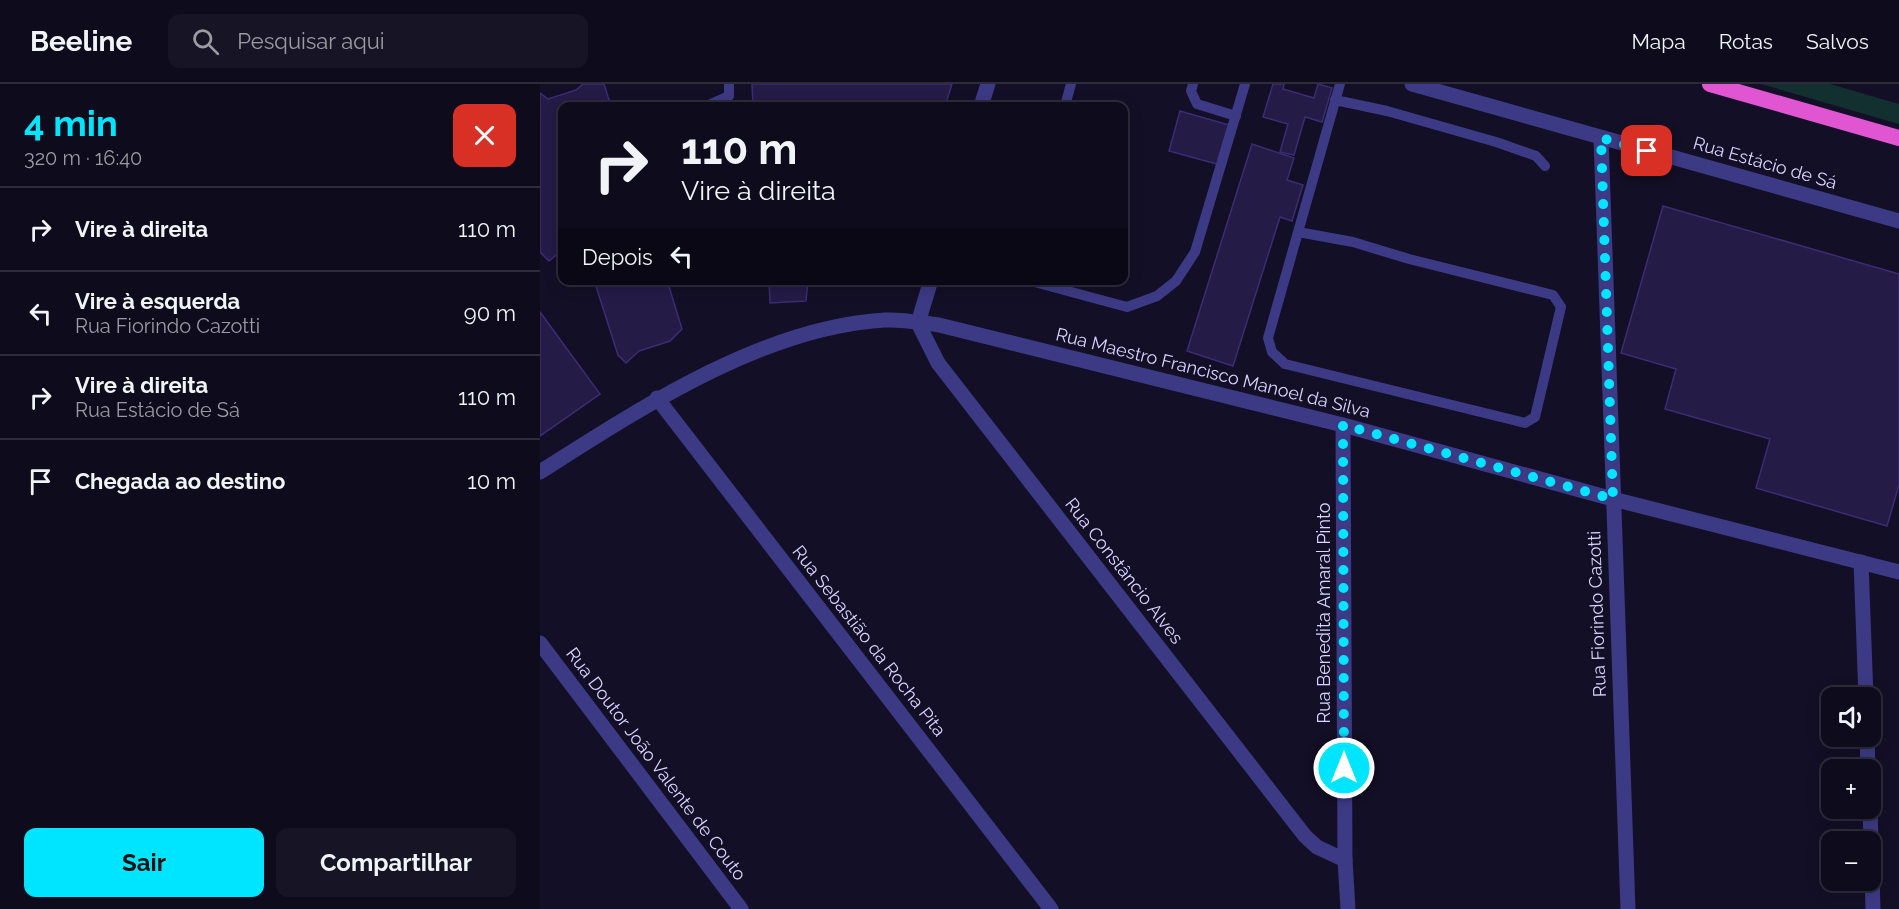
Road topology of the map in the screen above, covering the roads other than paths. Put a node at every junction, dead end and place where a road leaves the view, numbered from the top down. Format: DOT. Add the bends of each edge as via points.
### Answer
graph roads {
  1 [pos="729,84"];
  2 [pos="988,84"];
  3 [pos="1071,84"];
  4 [pos="1193,84"];
  5 [pos="1245,84"];
  6 [pos="1340,84"];
  7 [pos="1413,84"];
  8 [pos="1710,84"];
  9 [pos="1335,100"];
  10 [pos="715,102"];
  11 [pos="982,102"];
  12 [pos="1066,102"];
  13 [pos="1236,116"];
  14 [pos="1601,138"];
  15 [pos="1899,138"];
  16 [pos="1545,166"];
  17 [pos="1899,221"];
  18 [pos="1298,232"];
  19 [pos="929,285"];
  20 [pos="1046,285"];
  21 [pos="918,323"];
  22 [pos="657,398"];
  23 [pos="1343,425"];
  24 [pos="540,472"];
  25 [pos="1613,499"];
  26 [pos="1861,562"];
  27 [pos="1899,572"];
  28 [pos="540,643"];
  29 [pos="1866,687"];
  30 [pos="1870,819"];
  31 [pos="1344,860"];
  32 [pos="741,909"];
  33 [pos="1051,909"];
  34 [pos="1348,909"];
  35 [pos="1628,909"];
  36 [pos="1874,909"];
  1 -- 10 [label="lane" via="729,96"];
  2 -- 11 [label="street"];
  3 -- 12 [label="lane"];
  4 -- 13 [label="lane" via="1191,91 1197,104"];
  5 -- 13 [label="lane"];
  6 -- 9 [label="lane"];
  7 -- 14 [label="street, Rua Estácio de Sá"];
  8 -- 15 [label="highway"];
  9 -- 16 [label="lane" via="1496,142 1536,156"];
  9 -- 18 [label="lane"];
  13 -- 20 [label="lane" via="1195,252 1176,281 1157,296 1127,307"];
  14 -- 17 [label="street, Rua Estácio de Sá"];
  14 -- 25 [label="street, Rua Fiorindo Cazotti"];
  18 -- 18 [label="lane" via="1268,338 1272,352 1285,364 1526,423 1535,417 1561,306 1553,295 1409,260 1353,242"];
  19 -- 21 [label="street"];
  21 -- 22 [label="street, Rua Maestro Francisco Manoel da Silva" via="887,319 838,325 784,340"];
  21 -- 23 [label="street, Rua Maestro Francisco Manoel da Silva"];
  21 -- 31 [label="street, Rua Constâncio Alves" via="938,363 1305,836 1317,847"];
  22 -- 24 [label="street, Rua Maestro Francisco Manoel da Silva"];
  22 -- 33 [label="street, Rua Sebastião da Rocha Pita"];
  23 -- 25 [label="street, Rua Maestro Francisco Manoel da Silva"];
  23 -- 31 [label="street, Rua Benedita Amaral Pinto"];
  25 -- 26 [label="street, Rua Maestro Francisco Manoel da Silva"];
  25 -- 35 [label="street, Rua Fiorindo Cazotti"];
  26 -- 27 [label="street, Rua Maestro Francisco Manoel da Silva"];
  26 -- 29 [label="street"];
  28 -- 32 [label="street, Rua Doutor João Valente de Couto"];
  30 -- 36 [label="street"];
  31 -- 34 [label="street, Rua Benedita Amaral Pinto"];
}
